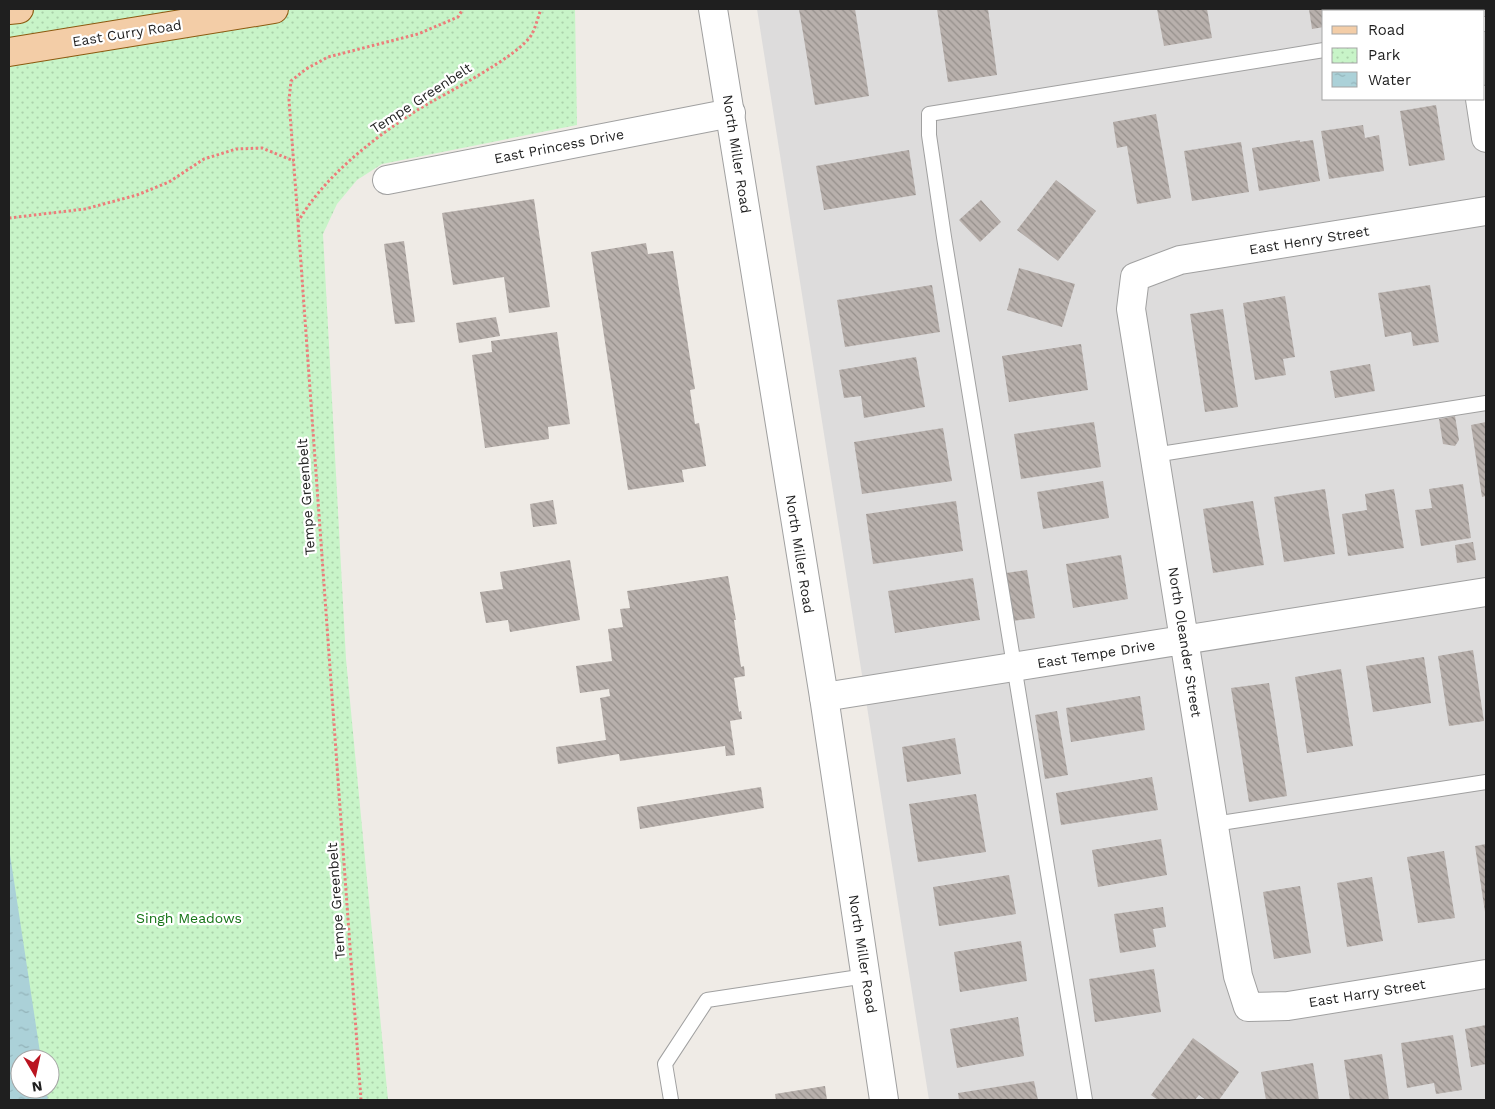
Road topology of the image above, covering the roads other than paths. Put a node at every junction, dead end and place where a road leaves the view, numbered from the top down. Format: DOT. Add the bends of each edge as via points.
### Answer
graph roads {
  1 [pos="19,9"];
  2 [pos="274,9"];
  3 [pos="713,9"];
  4 [pos="9,10"];
  5 [pos="1322,50"];
  6 [pos="9,52"];
  7 [pos="1480,100"];
  8 [pos="731,113"];
  9 [pos="1486,138"];
  10 [pos="388,180"];
  11 [pos="1486,211"];
  12 [pos="1135,277"];
  13 [pos="1486,403"];
  14 [pos="1154,455"];
  15 [pos="1486,592"];
  16 [pos="1184,640"];
  17 [pos="1014,667"];
  18 [pos="824,697"];
  19 [pos="1486,782"];
  20 [pos="1214,824"];
  21 [pos="1486,974"];
  22 [pos="866,976"];
  23 [pos="1248,1007"];
  24 [pos="671,1100"];
  25 [pos="884,1100"];
  26 [pos="1085,1100"];
  1 -- 4 [label="main road"];
  2 -- 6 [label="main road, East Curry Road"];
  3 -- 8 [label="street, North Miller Road"];
  5 -- 17 [label="lane" via="929,114 929,135 944,237"];
  7 -- 9 [label="street"];
  8 -- 10 [label="street, East Princess Drive"];
  8 -- 18 [label="street, North Miller Road"];
  11 -- 12 [label="street, East Henry Street" via="1180,260"];
  12 -- 14 [label="street, North Oleander Street" via="1131,308"];
  13 -- 14 [label="lane"];
  14 -- 16 [label="street, North Oleander Street"];
  15 -- 16 [label="street, East Tempe Drive"];
  16 -- 17 [label="street, East Tempe Drive"];
  16 -- 20 [label="street, North Oleander Street"];
  17 -- 18 [label="street, East Tempe Drive"];
  17 -- 26 [label="lane"];
  18 -- 22 [label="street, North Miller Road"];
  19 -- 20 [label="lane"];
  20 -- 23 [label="street, North Oleander Street" via="1238,976"];
  21 -- 23 [label="street, East Harry Street" via="1288,1006"];
  22 -- 24 [label="lane" via="707,1000 665,1064"];
  22 -- 25 [label="street, North Miller Road"];
}
